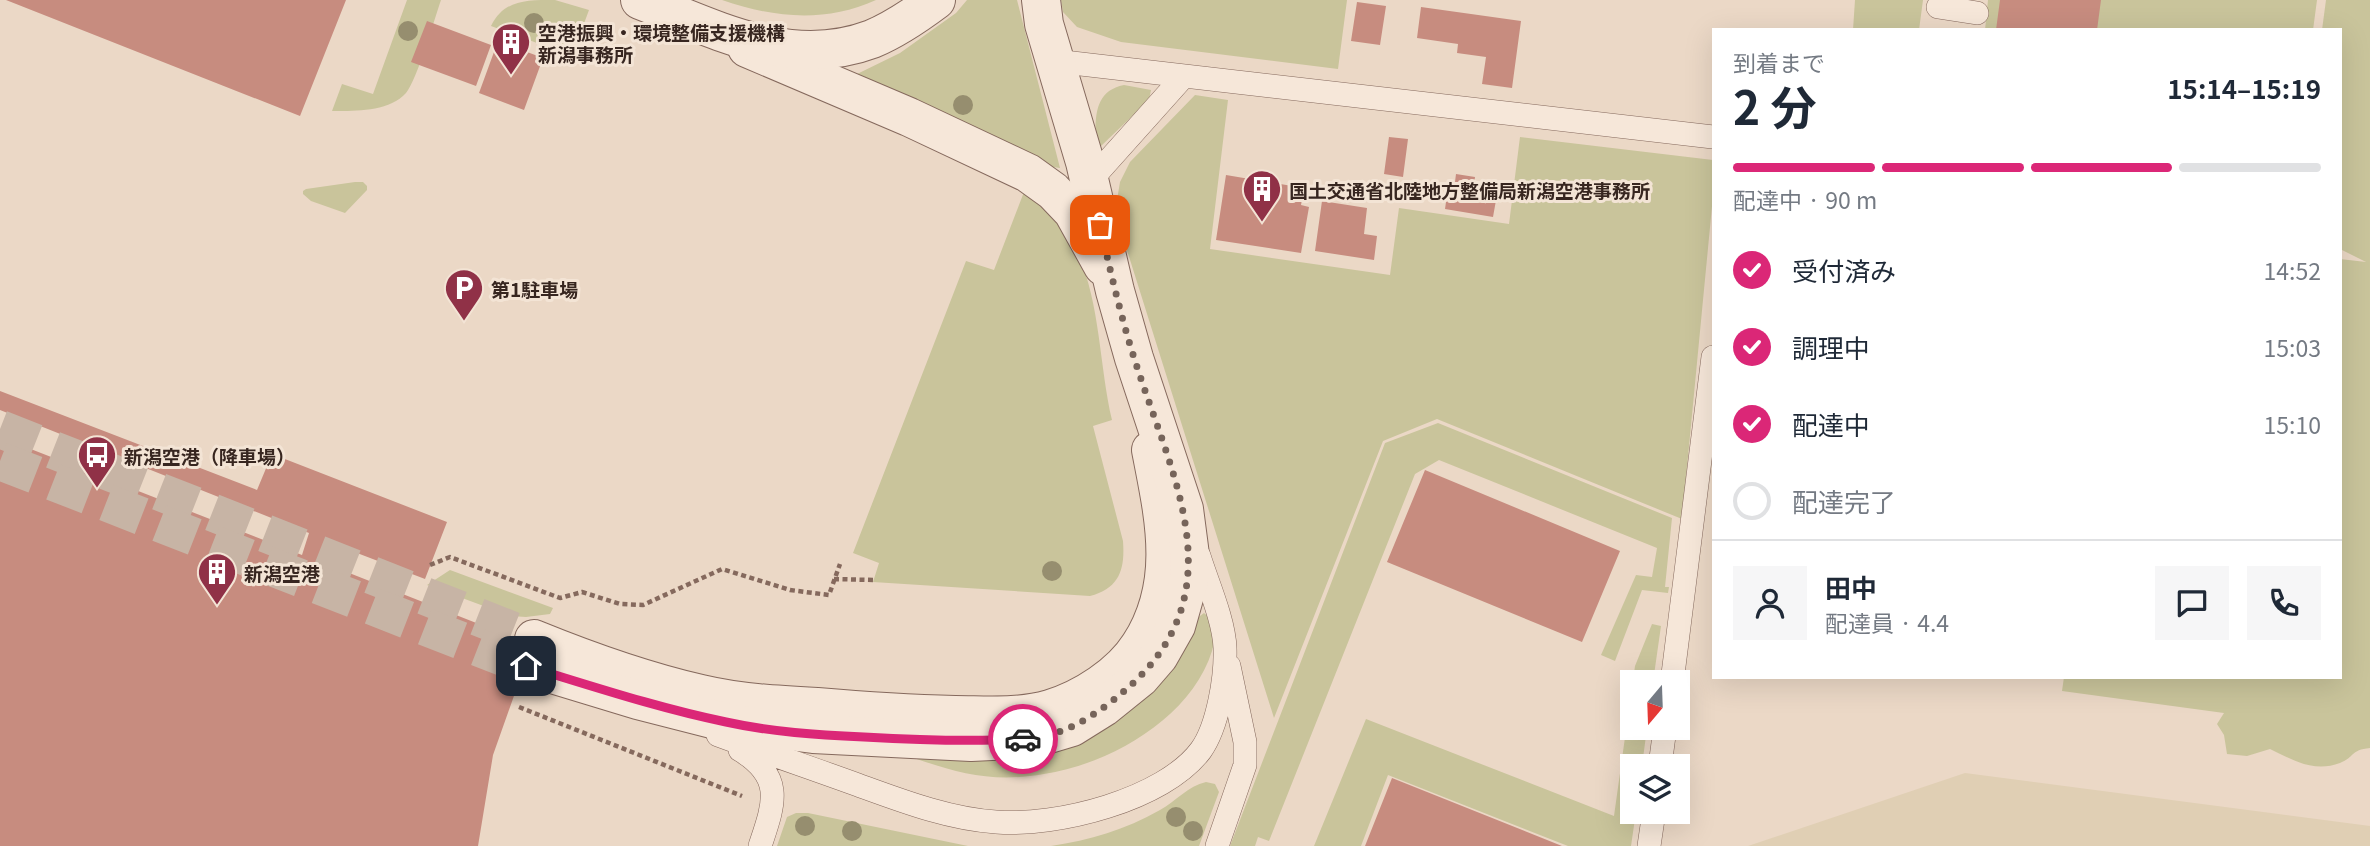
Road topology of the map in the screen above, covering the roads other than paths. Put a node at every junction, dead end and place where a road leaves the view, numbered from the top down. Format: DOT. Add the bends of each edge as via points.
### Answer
graph roads {
  1 [pos="638,0"];
  2 [pos="936,0"];
  3 [pos="1041,0"];
  4 [pos="1938,7"];
  5 [pos="1977,14"];
  6 [pos="1055,61"];
  7 [pos="1184,76"];
  8 [pos="1712,137"];
  9 [pos="1090,181"];
  10 [pos="1115,291"];
  11 [pos="1134,358"];
  12 [pos="1712,365"];
  13 [pos="1184,509"];
  14 [pos="1225,646"];
  15 [pos="530,652"];
  16 [pos="1674,670"];
  17 [pos="711,733"];
  18 [pos="1652,824"];
  19 [pos="760,846"];
  20 [pos="1217,846"];
  21 [pos="1649,846"];
  1 -- 2 [label="street" via="750,42 809,52 871,39"];
  1 -- 10 [label="street" via="1028,173 1073,212"];
  3 -- 6 [label="street"];
  4 -- 5 [label="lane"];
  6 -- 7 [label="lane"];
  6 -- 9 [label="street"];
  7 -- 8 [label="lane"];
  7 -- 9 [label="lane"];
  9 -- 10 [label="street"];
  10 -- 11 [label="street"];
  11 -- 13 [label="street"];
  11 -- 15 [label="street" via="1164,514 1163,589 1139,646 1115,673 1076,699 1009,715 906,714 737,701 592,662"];
  12 -- 16 [label="lane"];
  13 -- 14 [label="lane"];
  13 -- 15 [label="street" via="1189,580 1176,626 1159,656 1104,708 1072,727 1032,739 912,740 728,723 638,700"];
  14 -- 17 [label="lane" via="1220,700 1210,734 1190,762 1152,789 1062,818 997,822 921,807"];
  14 -- 20 [label="lane" via="1245,741 1245,765"];
  15 -- 17 [label="lane"];
  17 -- 19 [label="lane" via="756,759 768,773 774,796"];
  18 -- 21 [label="lane"];
}
